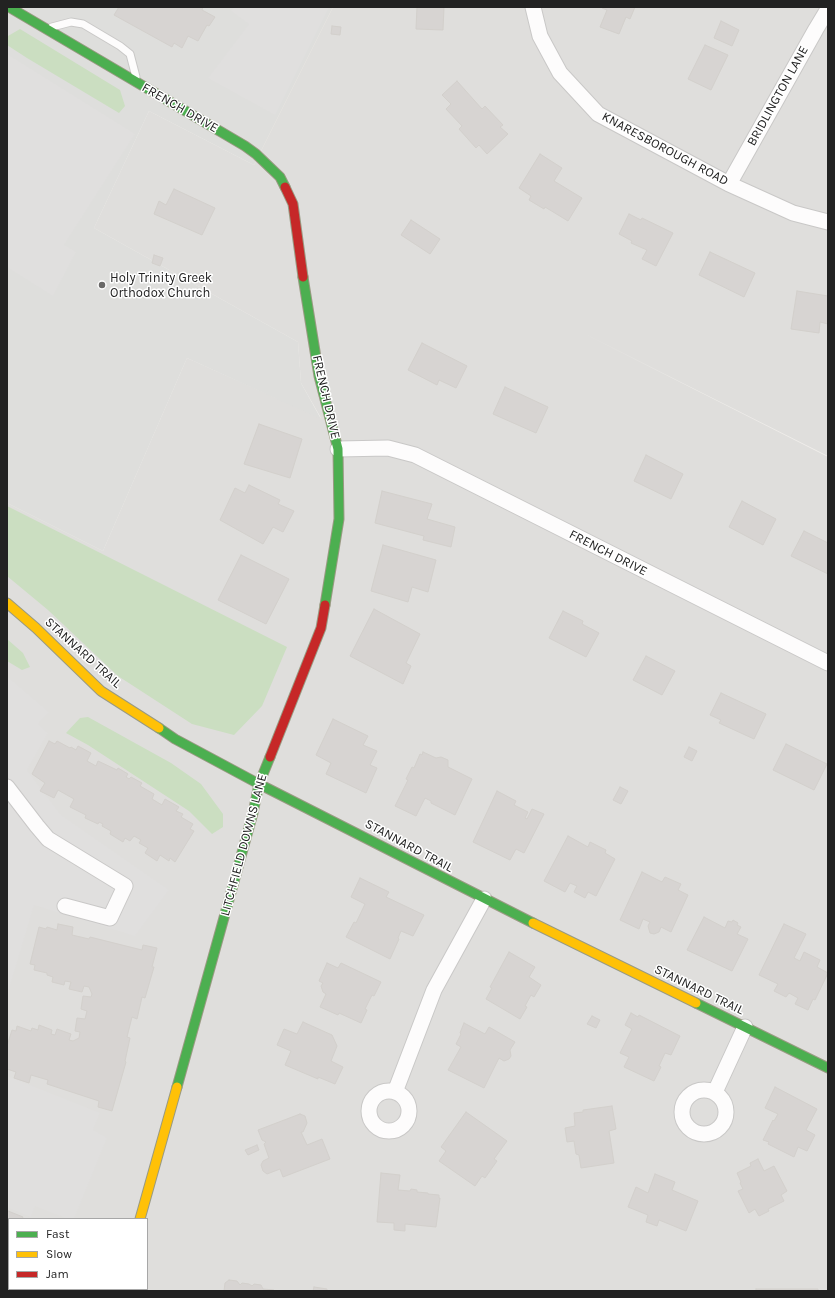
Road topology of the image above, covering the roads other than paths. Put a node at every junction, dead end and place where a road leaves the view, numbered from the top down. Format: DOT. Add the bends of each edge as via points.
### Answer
graph roads {
  1 [pos="9,7"];
  2 [pos="533,7"];
  3 [pos="828,9"];
  4 [pos="45,28"];
  5 [pos="138,83"];
  6 [pos="729,184"];
  7 [pos="828,222"];
  8 [pos="338,449"];
  9 [pos="7,603"];
  10 [pos="828,663"];
  11 [pos="259,784"];
  12 [pos="7,787"];
  13 [pos="484,899"];
  14 [pos="65,906"];
  15 [pos="745,1028"];
  16 [pos="828,1068"];
  17 [pos="395,1092"];
  18 [pos="715,1092"];
  19 [pos="140,1218"];
  1 -- 4 [label="street, FRENCH DRIVE"];
  2 -- 6 [label="street, KNARESBOROUGH ROAD" via="540,36 560,72 598,114"];
  3 -- 6 [label="street, BRIDLINGTON LANE"];
  4 -- 5 [label="street, FRENCH DRIVE"];
  4 -- 5 [label="lane" via="71,22 83,24 130,54"];
  5 -- 8 [label="street, FRENCH DRIVE" via="245,146 280,177 293,204 319,376"];
  6 -- 7 [label="street, KNARESBOROUGH ROAD" via="793,213"];
  8 -- 10 [label="street, FRENCH DRIVE" via="388,448 415,455"];
  8 -- 11 [label="street, LITCHFIELD DOWNS LANE" via="339,519 321,628"];
  9 -- 11 [label="street, STANNARD TRAIL" via="101,691 174,739"];
  11 -- 13 [label="street, STANNARD TRAIL"];
  11 -- 19 [label="street, LITCHFIELD DOWNS LANE"];
  12 -- 14 [label="street" via="48,839 125,886 110,918"];
  13 -- 15 [label="street, STANNARD TRAIL"];
  13 -- 17 [label="street" via="434,990"];
  15 -- 16 [label="street, STANNARD TRAIL"];
  15 -- 18 [label="street"];
}
